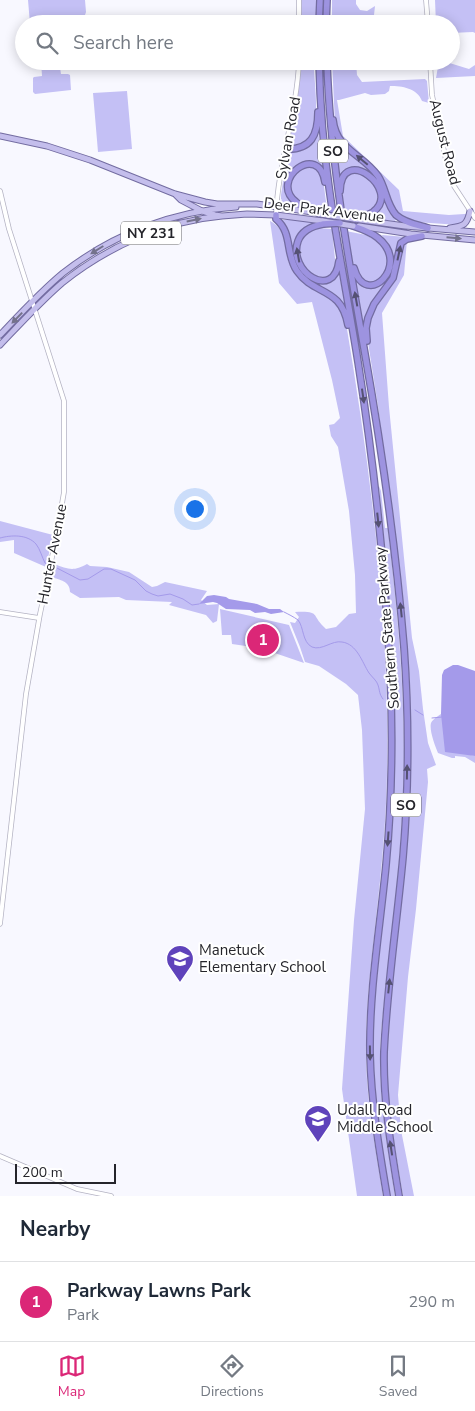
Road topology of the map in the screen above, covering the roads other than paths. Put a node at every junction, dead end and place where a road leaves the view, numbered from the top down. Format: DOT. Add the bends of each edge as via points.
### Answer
graph roads {
  1 [pos="299,0"];
  2 [pos="320,0"];
  3 [pos="327,0"];
  4 [pos="426,0"];
  5 [pos="299,15"];
  6 [pos="319,15"];
  7 [pos="326,15"];
  8 [pos="427,15"];
  9 [pos="298,70"];
  10 [pos="319,70"];
  11 [pos="327,70"];
  12 [pos="431,70"];
  13 [pos="320,90"];
  14 [pos="328,95"];
  15 [pos="0,136"];
  16 [pos="286,149"];
  17 [pos="0,191"];
  18 [pos="175,194"];
  19 [pos="330,198"];
  20 [pos="190,205"];
  21 [pos="340,206"];
  22 [pos="266,207"];
  23 [pos="276,207"];
  24 [pos="202,211"];
  25 [pos="470,211"];
  26 [pos="188,214"];
  27 [pos="320,214"];
  28 [pos="276,215"];
  29 [pos="222,216"];
  30 [pos="475,218"];
  31 [pos="323,222"];
  32 [pos="354,222"];
  33 [pos="340,223"];
  34 [pos="428,228"];
  35 [pos="441,229"];
  36 [pos="475,232"];
  37 [pos="422,236"];
  38 [pos="475,240"];
  39 [pos="339,252"];
  40 [pos="348,255"];
  41 [pos="33,301"];
  42 [pos="36,309"];
  43 [pos="0,335"];
  44 [pos="0,345"];
  45 [pos="356,348"];
  46 [pos="367,364"];
  47 [pos="0,612"];
  48 [pos="39,618"];
  49 [pos="0,924"];
  50 [pos="0,1156"];
  51 [pos="111,1196"];
  52 [pos="387,1196"];
  53 [pos="399,1196"];
  1 -- 5 [label="street"];
  2 -- 6 [label="highway"];
  3 -- 7 [label="highway"];
  4 -- 8 [label="street"];
  9 -- 16 [label="street, Sylvan Road"];
  10 -- 13 [label="highway, Southern State Parkway / SO"];
  11 -- 14 [label="highway, Southern State Parkway / SO"];
  12 -- 25 [label="street, August Road" via="432,96 446,160 454,186"];
  13 -- 16 [label="highway" via="318,123 312,138 302,147"];
  13 -- 19 [label="highway, Southern State Parkway / SO"];
  14 -- 21 [label="highway, Southern State Parkway / SO"];
  34 -- 14 [label="highway, one-way" via="396,214 376,173 341,141 335,129"];
  15 -- 18 [label="main road, Deer Park Avenue" via="47,146 96,162"];
  16 -- 23 [label="street, Sylvan Road"];
  17 -- 41 [label="street, Hunter Avenue"];
  18 -- 20 [label="main road, Deer Park Avenue"];
  18 -- 22 [label="main road, Deer Park Avenue" via="208,203"];
  19 -- 27 [label="highway" via="323,174 316,166 305,164 293,172 288,186 292,198"];
  19 -- 39 [label="highway, Southern State Parkway / SO"];
  20 -- 24 [label="main road, Deer Park Avenue"];
  20 -- 26 [label="main road"];
  21 -- 32 [label="highway" via="340,183 345,174 358,170 373,179 380,191 379,204 371,213"];
  21 -- 40 [label="highway, Southern State Parkway / SO"];
  22 -- 23 [label="main road, Deer Park Avenue / NY 231"];
  22 -- 24 [label="main road, NY 231"];
  23 -- 27 [label="main road, Deer Park Avenue / NY 231"];
  23 -- 28 [label="street, Sylvan Road"];
  24 -- 26 [label="main road, NY 231"];
  24 -- 29 [label="main road, Deer Park Avenue"];
  25 -- 30 [label="street, August Road"];
  25 -- 35 [label="main road" via="462,225"];
  26 -- 41 [label="main road, NY 231, one-way" via="154,223 111,242 84,258"];
  27 -- 32 [label="main road, Deer Park Avenue / NY 231, bridge"];
  28 -- 29 [label="main road, Deer Park Avenue / NY 231"];
  28 -- 31 [label="main road, Deer Park Avenue / NY 231"];
  28 -- 45 [label="highway" via="286,232 295,268 308,283 330,294 341,305"];
  42 -- 29 [label="main road, NY 231, one-way" via="80,270 122,245 175,225"];
  31 -- 33 [label="highway, bridge"];
  39 -- 31 [label="highway, one-way" via="337,272 328,280 314,279 302,268 297,251 299,239 309,228"];
  32 -- 33 [label="main road, Deer Park Avenue / NY 231, bridge"];
  32 -- 34 [label="main road, Deer Park Avenue / NY 231"];
  32 -- 37 [label="main road, Deer Park Avenue / NY 231"];
  32 -- 40 [label="highway" via="384,244 390,258 388,273 378,283 364,284 356,276"];
  34 -- 35 [label="main road, Deer Park Avenue / NY 231"];
  35 -- 36 [label="main road, Deer Park Avenue / NY 231"];
  37 -- 38 [label="main road, Deer Park Avenue / NY 231, one-way"];
  46 -- 37 [label="highway, one-way" via="366,328 370,312 392,281 402,242"];
  39 -- 45 [label="highway, Southern State Parkway / SO"];
  46 -- 40 [label="highway, Southern State Parkway / SO, one-way"];
  41 -- 42 [label="street, Hunter Avenue"];
  41 -- 43 [label="main road, NY 231, one-way"];
  42 -- 44 [label="main road, NY 231"];
  42 -- 48 [label="street, Hunter Avenue" via="64,401 64,492"];
  45 -- 52 [label="highway, Southern State Parkway / SO, one-way" via="379,521 391,694 390,818 370,1044 373,1100"];
  53 -- 46 [label="highway, Southern State Parkway / SO, one-way" via="386,1107 384,1052 404,835 407,704 398,586"];
  47 -- 48 [label="street"];
  48 -- 49 [label="street, Hunter Avenue" via="26,694"];
  50 -- 51 [label="street" via="77,1189"];
}
